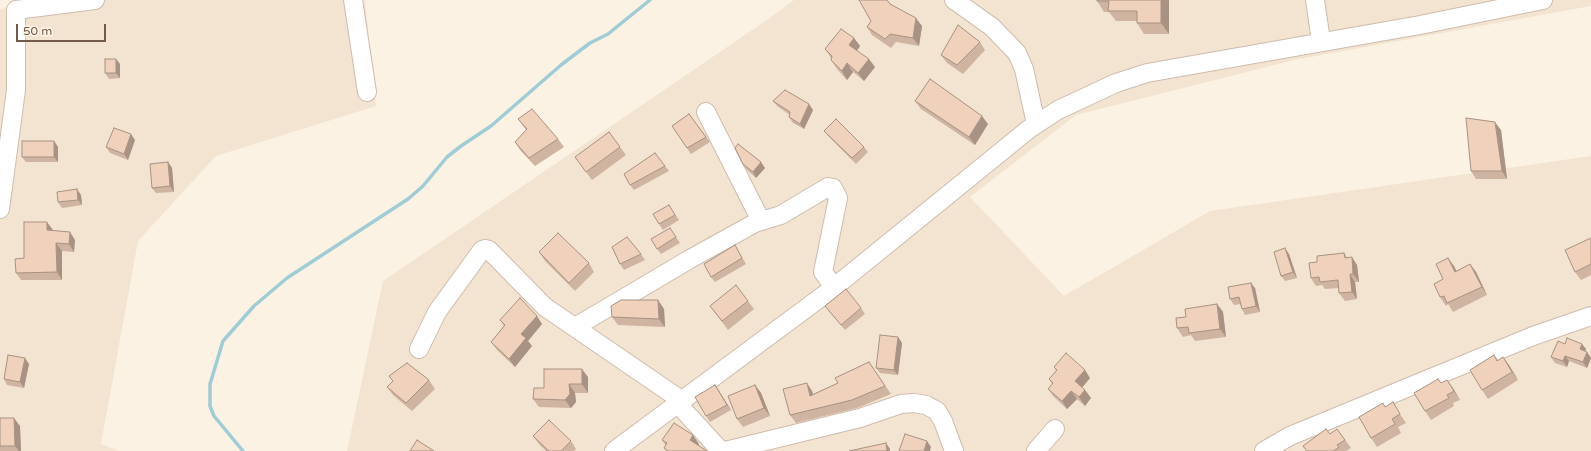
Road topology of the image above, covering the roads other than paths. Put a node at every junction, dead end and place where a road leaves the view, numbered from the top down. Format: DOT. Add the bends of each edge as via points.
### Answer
graph roads {
  1 [pos="96,0"];
  2 [pos="353,0"];
  3 [pos="954,0"];
  4 [pos="1315,0"];
  5 [pos="1543,0"];
  6 [pos="1502,4"];
  7 [pos="1321,41"];
  8 [pos="367,92"];
  9 [pos="706,112"];
  10 [pos="7,114"];
  11 [pos="1036,124"];
  12 [pos="0,209"];
  13 [pos="761,221"];
  14 [pos="834,287"];
  15 [pos="1591,316"];
  16 [pos="575,327"];
  17 [pos="419,349"];
  18 [pos="679,402"];
  19 [pos="1055,429"];
  20 [pos="614,451"];
  21 [pos="721,451"];
  22 [pos="725,451"];
  23 [pos="954,451"];
  24 [pos="1036,451"];
  25 [pos="1264,451"];
  1 -- 10 [label="street" via="16,10 17,62"];
  2 -- 8 [label="street"];
  3 -- 11 [label="street" via="992,27 1017,53 1024,69"];
  4 -- 7 [label="street"];
  5 -- 6 [label="street"];
  6 -- 7 [label="street" via="1420,25"];
  7 -- 11 [label="street" via="1147,73 1086,96"];
  9 -- 13 [label="street"];
  10 -- 12 [label="street"];
  11 -- 14 [label="street"];
  13 -- 14 [label="street" via="781,214 821,190 833,188 838,198 823,272"];
  13 -- 16 [label="street" via="690,259"];
  14 -- 18 [label="street"];
  15 -- 25 [label="street" via="1533,336 1290,436"];
  16 -- 17 [label="street" via="545,307 489,250 485,249 437,312"];
  16 -- 18 [label="street"];
  18 -- 20 [label="street"];
  18 -- 21 [label="street"];
  19 -- 24 [label="street"];
  22 -- 23 [label="street" via="860,418 901,404 914,403 926,405 937,411"];
}
